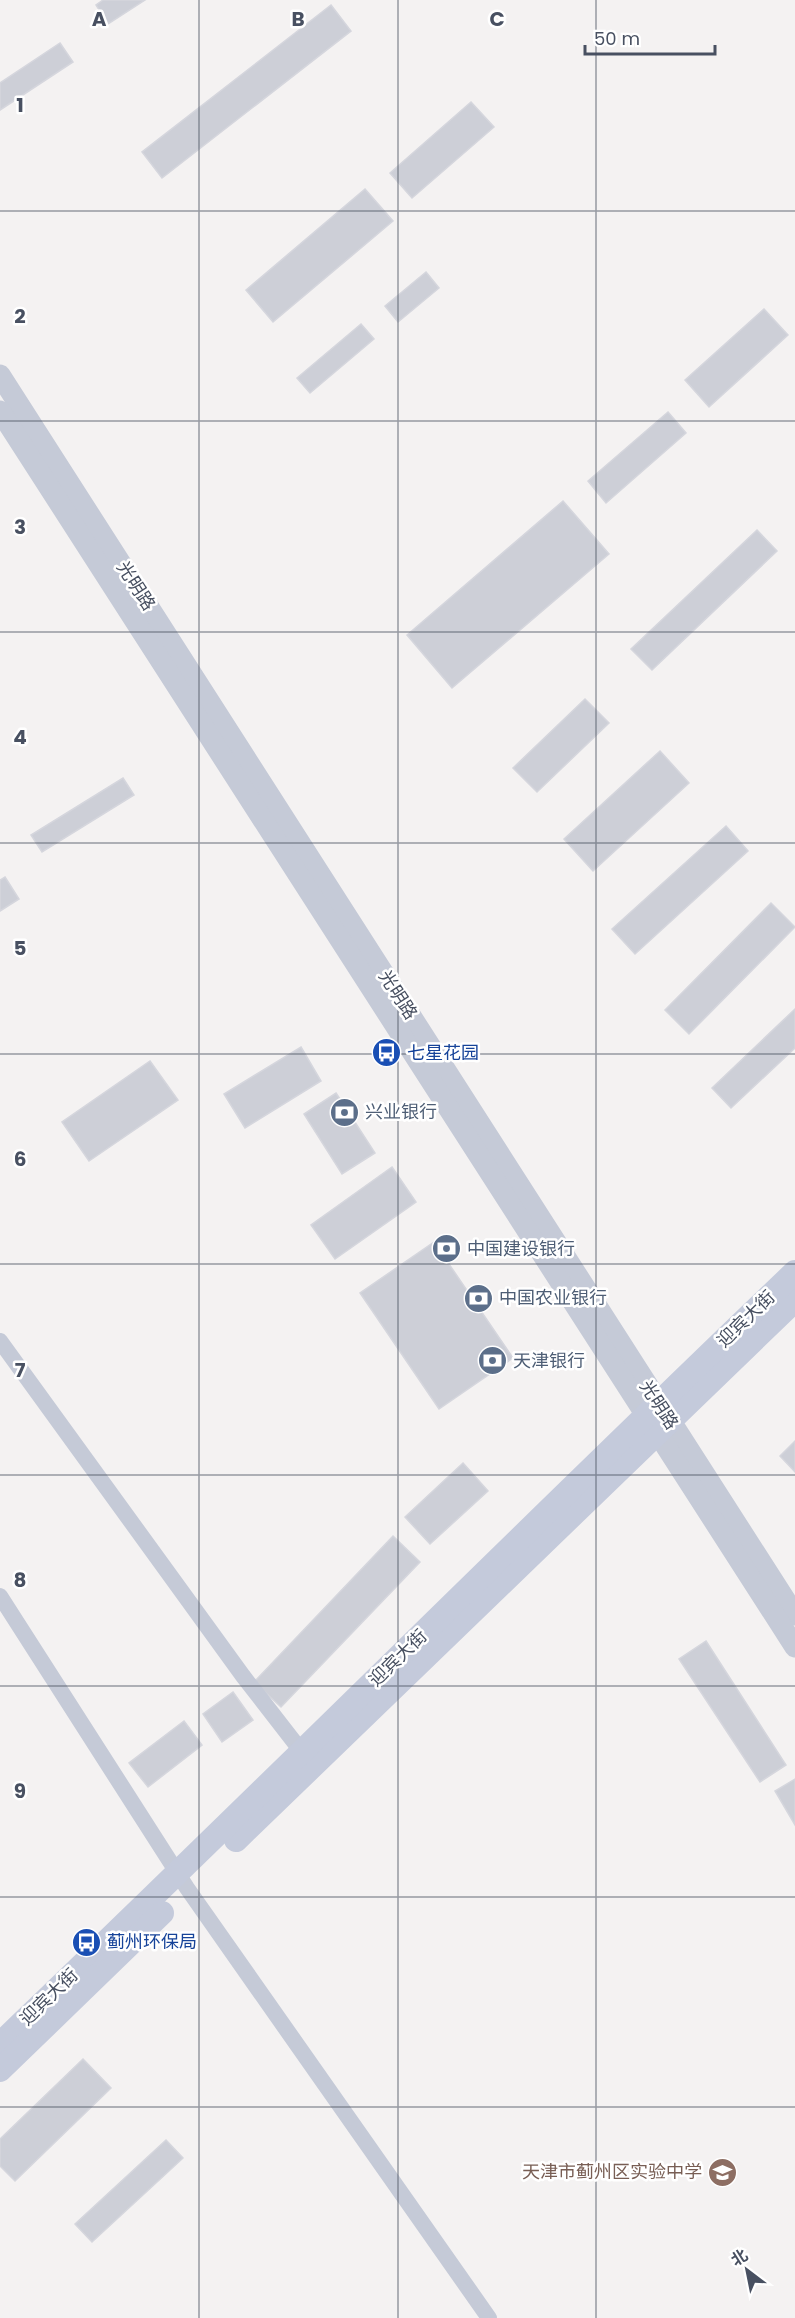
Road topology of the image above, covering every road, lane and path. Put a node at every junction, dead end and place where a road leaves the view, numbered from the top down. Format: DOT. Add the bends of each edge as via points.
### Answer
graph roads {
  1 [pos="0,375"];
  2 [pos="0,411"];
  3 [pos="795,1272"];
  4 [pos="795,1300"];
  5 [pos="0,1341"];
  6 [pos="658,1417"];
  7 [pos="0,1596"];
  8 [pos="795,1615"];
  9 [pos="795,1647"];
  10 [pos="302,1752"];
  11 [pos="183,1881"];
  12 [pos="0,2044"];
  13 [pos="0,2070"];
  14 [pos="489,2318"];
  1 -- 6 [label="street, 光明路"];
  2 -- 6 [label="street, 光明路"];
  3 -- 6 [label="main road, 迎宾大街"];
  4 -- 6 [label="main road, 迎宾大街"];
  5 -- 10 [label="street"];
  6 -- 8 [label="street, 光明路"];
  6 -- 9 [label="street, 光明路"];
  6 -- 10 [label="main road, 迎宾大街"];
  6 -- 11 [label="main road, 迎宾大街"];
  7 -- 11 [label="street"];
  10 -- 11 [label="main road, 迎宾大街"];
  11 -- 12 [label="main road, 迎宾大街"];
  11 -- 13 [label="main road, 迎宾大街"];
  11 -- 14 [label="street"];
}
